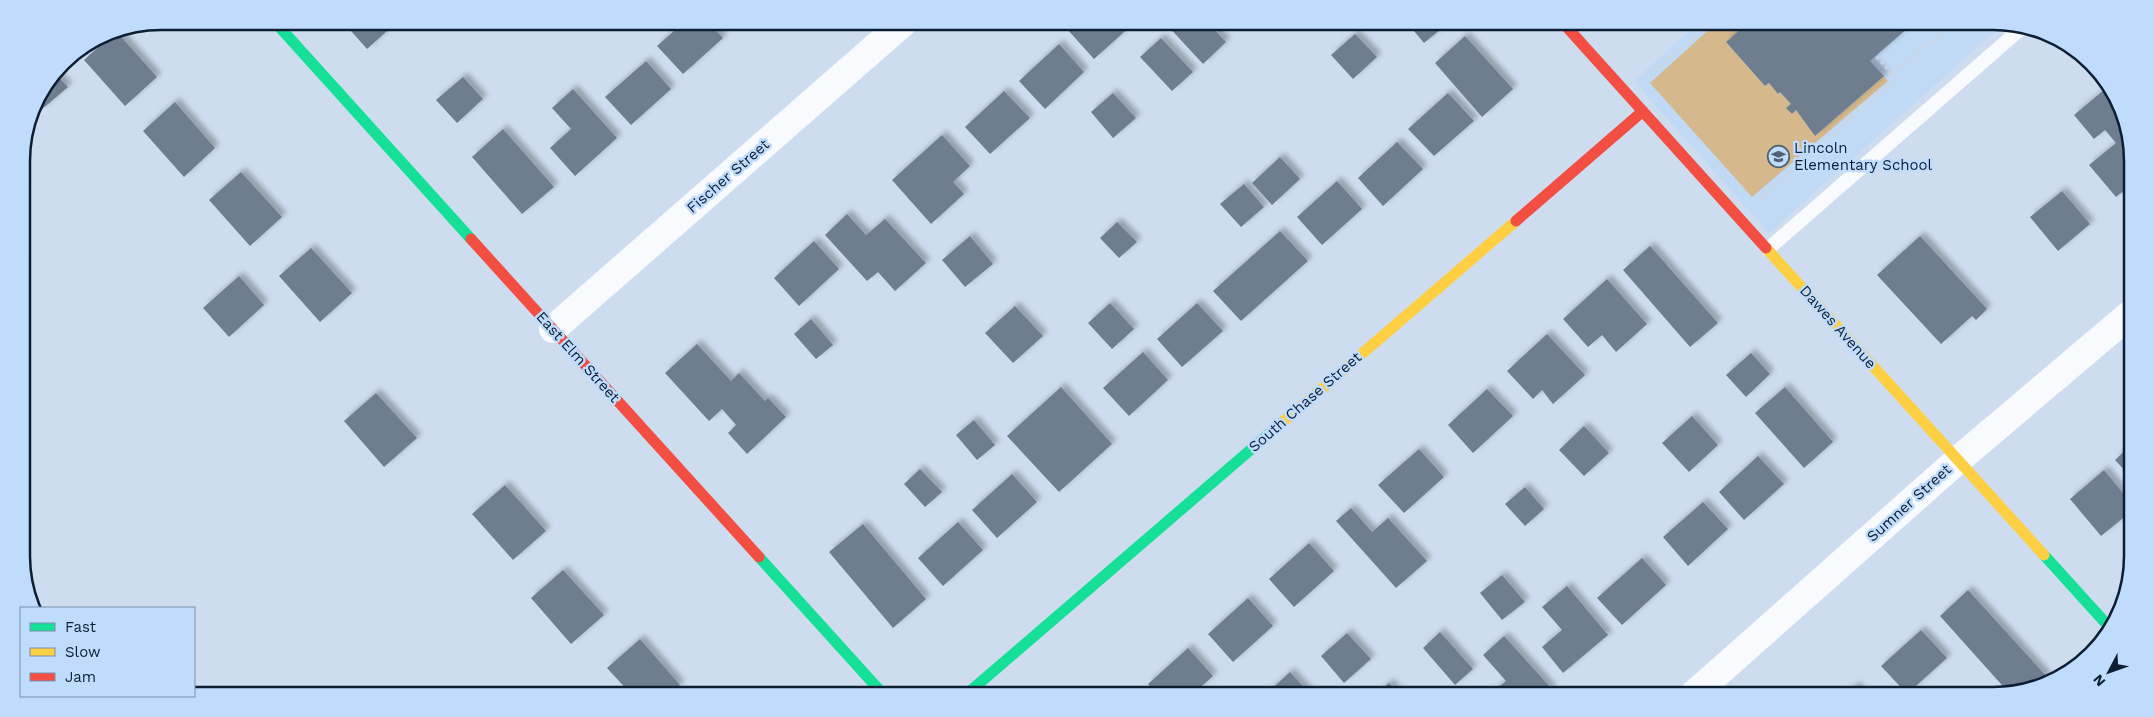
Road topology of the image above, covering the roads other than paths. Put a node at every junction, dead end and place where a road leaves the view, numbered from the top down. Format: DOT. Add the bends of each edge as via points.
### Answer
graph roads {
  1 [pos="281,30"];
  2 [pos="895,30"];
  3 [pos="1570,30"];
  4 [pos="2017,32"];
  5 [pos="1643,111"];
  6 [pos="1768,249"];
  7 [pos="2124,318"];
  8 [pos="553,328"];
  9 [pos="1958,460"];
  10 [pos="2105,623"];
  11 [pos="877,687"];
  12 [pos="975,687"];
  13 [pos="1701,687"];
  1 -- 8 [label="street, East Elm Street"];
  2 -- 8 [label="street, Fischer Street"];
  3 -- 5 [label="street, Dawes Avenue"];
  4 -- 6 [label="lane"];
  5 -- 6 [label="street, Dawes Avenue"];
  5 -- 12 [label="street, South Chase Street"];
  6 -- 9 [label="street, Dawes Avenue"];
  7 -- 9 [label="street, Sumner Street"];
  8 -- 11 [label="street, East Elm Street"];
  9 -- 10 [label="street, Dawes Avenue"];
  9 -- 13 [label="street, Sumner Street"];
}
